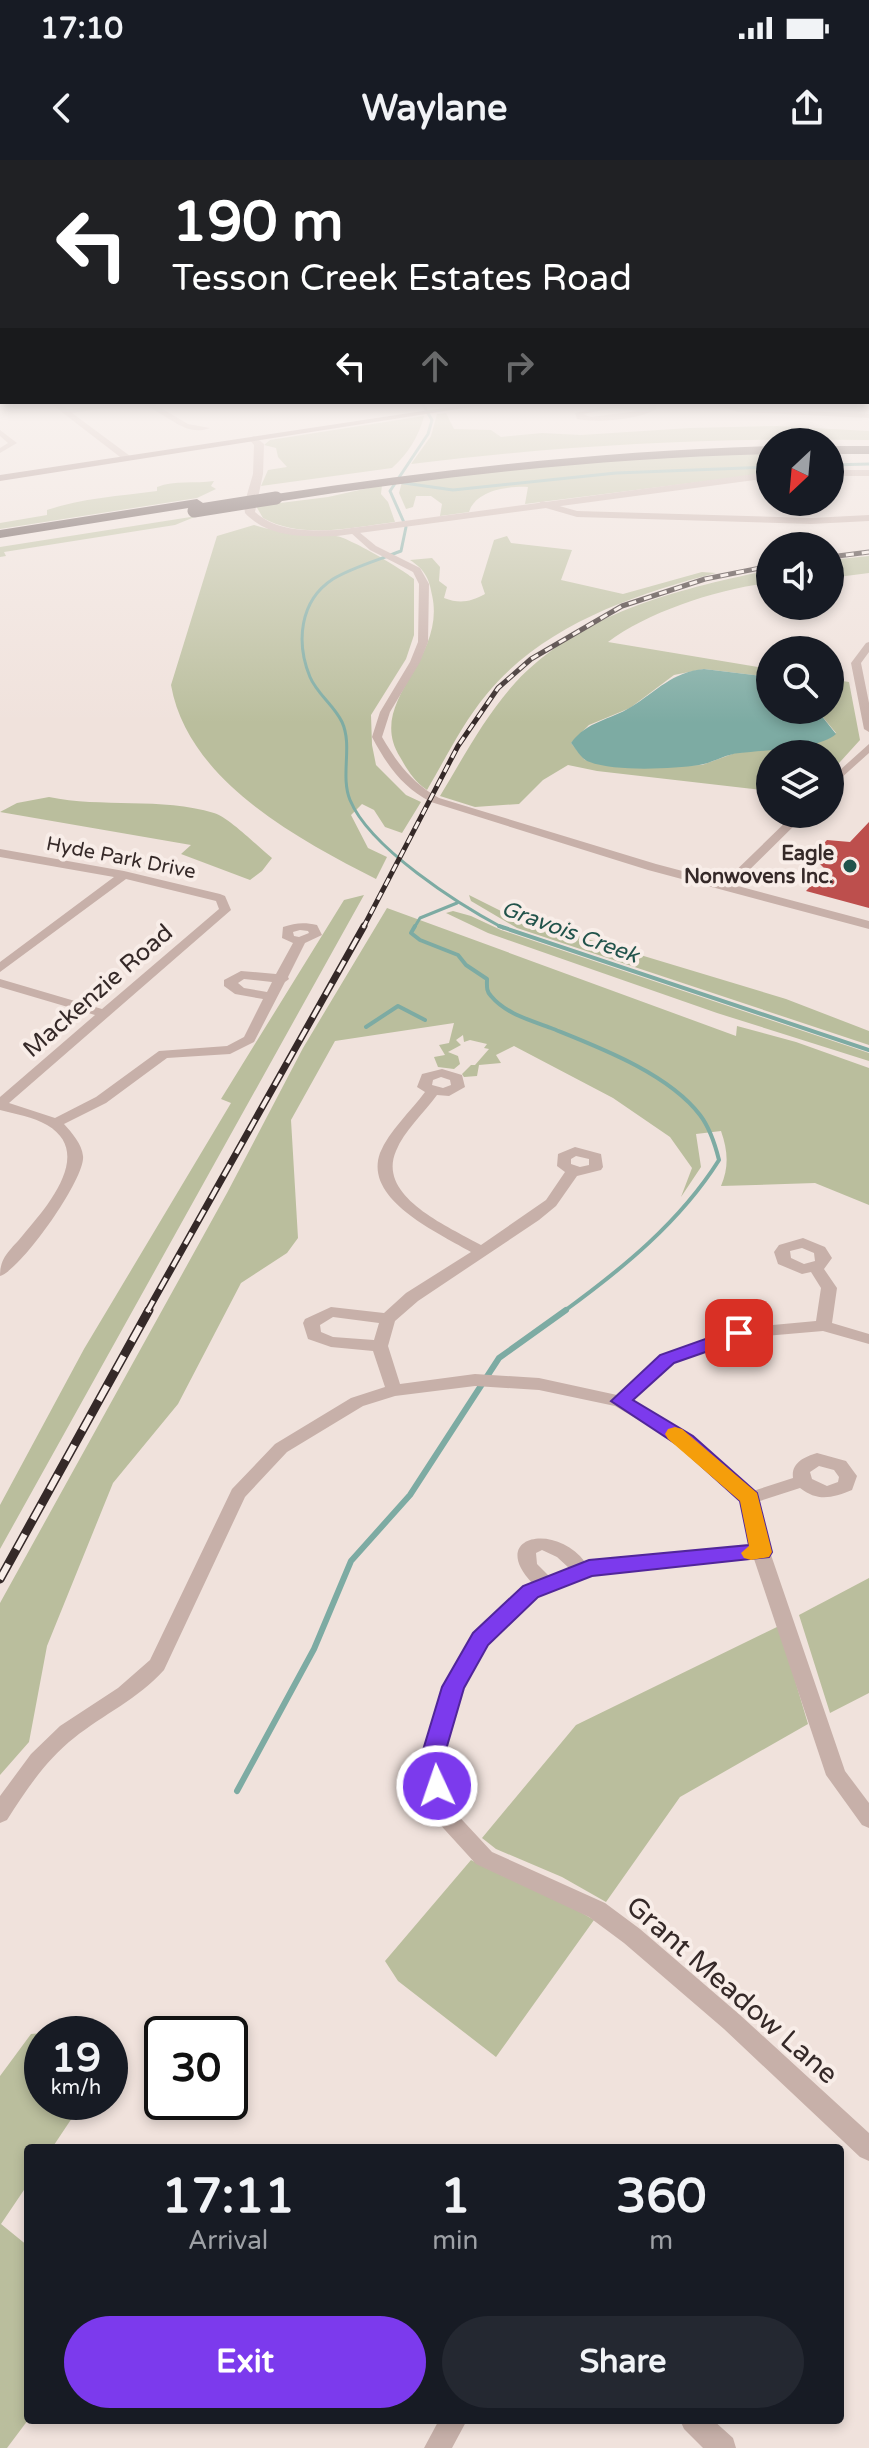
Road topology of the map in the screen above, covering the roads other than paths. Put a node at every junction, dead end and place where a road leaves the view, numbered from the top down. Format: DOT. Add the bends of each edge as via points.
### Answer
graph roads {
  1 [pos="175,510"];
  2 [pos="180,510"];
  3 [pos="250,510"];
  4 [pos="500,510"];
  5 [pos="559,510"];
  6 [pos="869,518"];
  7 [pos="353,530"];
  8 [pos="0,534"];
  9 [pos="0,542"];
  10 [pos="869,645"];
  11 [pos="869,724"];
  12 [pos="869,747"];
  13 [pos="844,771"];
  14 [pos="786,828"];
  15 [pos="0,853"];
  16 [pos="14,856"];
  17 [pos="0,865"];
  18 [pos="124,875"];
  19 [pos="727,886"];
  20 [pos="225,910"];
  21 [pos="869,925"];
  22 [pos="300,941"];
  23 [pos="0,968"];
  24 [pos="283,979"];
  25 [pos="0,983"];
  26 [pos="272,997"];
  27 [pos="105,1014"];
  28 [pos="432,1092"];
  29 [pos="0,1105"];
  30 [pos="55,1123"];
  31 [pos="573,1171"];
  32 [pos="481,1251"];
  33 [pos="816,1268"];
  34 [pos="0,1271"];
  35 [pos="388,1319"];
  36 [pos="823,1326"];
  37 [pos="869,1339"];
  38 [pos="380,1346"];
  39 [pos="394,1390"];
  40 [pos="620,1401"];
  41 [pos="803,1481"];
  42 [pos="750,1498"];
  43 [pos="761,1552"];
  44 [pos="581,1572"];
  45 [pos="546,1585"];
  46 [pos="0,1814"];
  47 [pos="869,1819"];
  48 [pos="869,2149"];
  49 [pos="452,2424"];
  50 [pos="697,2424"];
  51 [pos="437,2448"];
  52 [pos="723,2448"];
  1 -- 8 [label="highway"];
  2 -- 9 [label="highway"];
  3 -- 7 [label="street" via="266,525 298,531"];
  4 -- 7 [label="street"];
  5 -- 6 [label="street" via="586,515 811,521"];
  7 -- 19 [label="street" via="423,579 423,642 377,737 416,790 479,816"];
  10 -- 11 [label="street" via="856,663"];
  12 -- 13 [label="street"];
  14 -- 19 [label="street"];
  15 -- 16 [label="street, Hyde Park Drive"];
  16 -- 17 [label="street"];
  16 -- 18 [label="street, Hyde Park Drive"];
  18 -- 20 [label="street, Hyde Park Drive" via="216,897"];
  18 -- 23 [label="street"];
  19 -- 21 [label="street"];
  20 -- 27 [label="street, Mackenzie Road"];
  22 -- 24 [label="street"];
  24 -- 26 [label="street"];
  24 -- 26 [label="street" via="241,975 229,983 240,991"];
  25 -- 27 [label="street"];
  26 -- 30 [label="street" via="241,1045 164,1054 101,1100"];
  27 -- 29 [label="street, Mackenzie Road"];
  28 -- 32 [label="street" via="387,1155 384,1179 407,1206"];
  29 -- 30 [label="street"];
  30 -- 34 [label="street" via="74,1147 71,1177 23,1249"];
  31 -- 32 [label="street" via="551,1203"];
  32 -- 35 [label="street"];
  33 -- 36 [label="street" via="829,1288"];
  35 -- 38 [label="street"];
  35 -- 38 [label="street" via="331,1312 311,1323 314,1335 331,1342"];
  36 -- 37 [label="street"];
  36 -- 40 [label="street" via="739,1333 667,1359"];
  38 -- 39 [label="street"];
  39 -- 40 [label="street" via="475,1380 539,1384"];
  39 -- 46 [label="street" via="357,1402 281,1448 238,1494 157,1665 141,1684 67,1732 19,1781"];
  40 -- 42 [label="street" via="686,1441"];
  41 -- 42 [label="street"];
  42 -- 43 [label="street"];
  43 -- 44 [label="street, Grant Meadow Lane"];
  43 -- 47 [label="street" via="836,1775"];
  44 -- 45 [label="street, Grant Meadow Lane"];
  44 -- 45 [label="street" via="573,1557 540,1543 527,1550 528,1566"];
  45 -- 48 [label="street, Grant Meadow Lane" via="530,1591 480,1639 453,1687 431,1760 442,1813 484,1858 597,1910 632,1936"];
  49 -- 51 [label="street"];
  50 -- 52 [label="street"];
}
